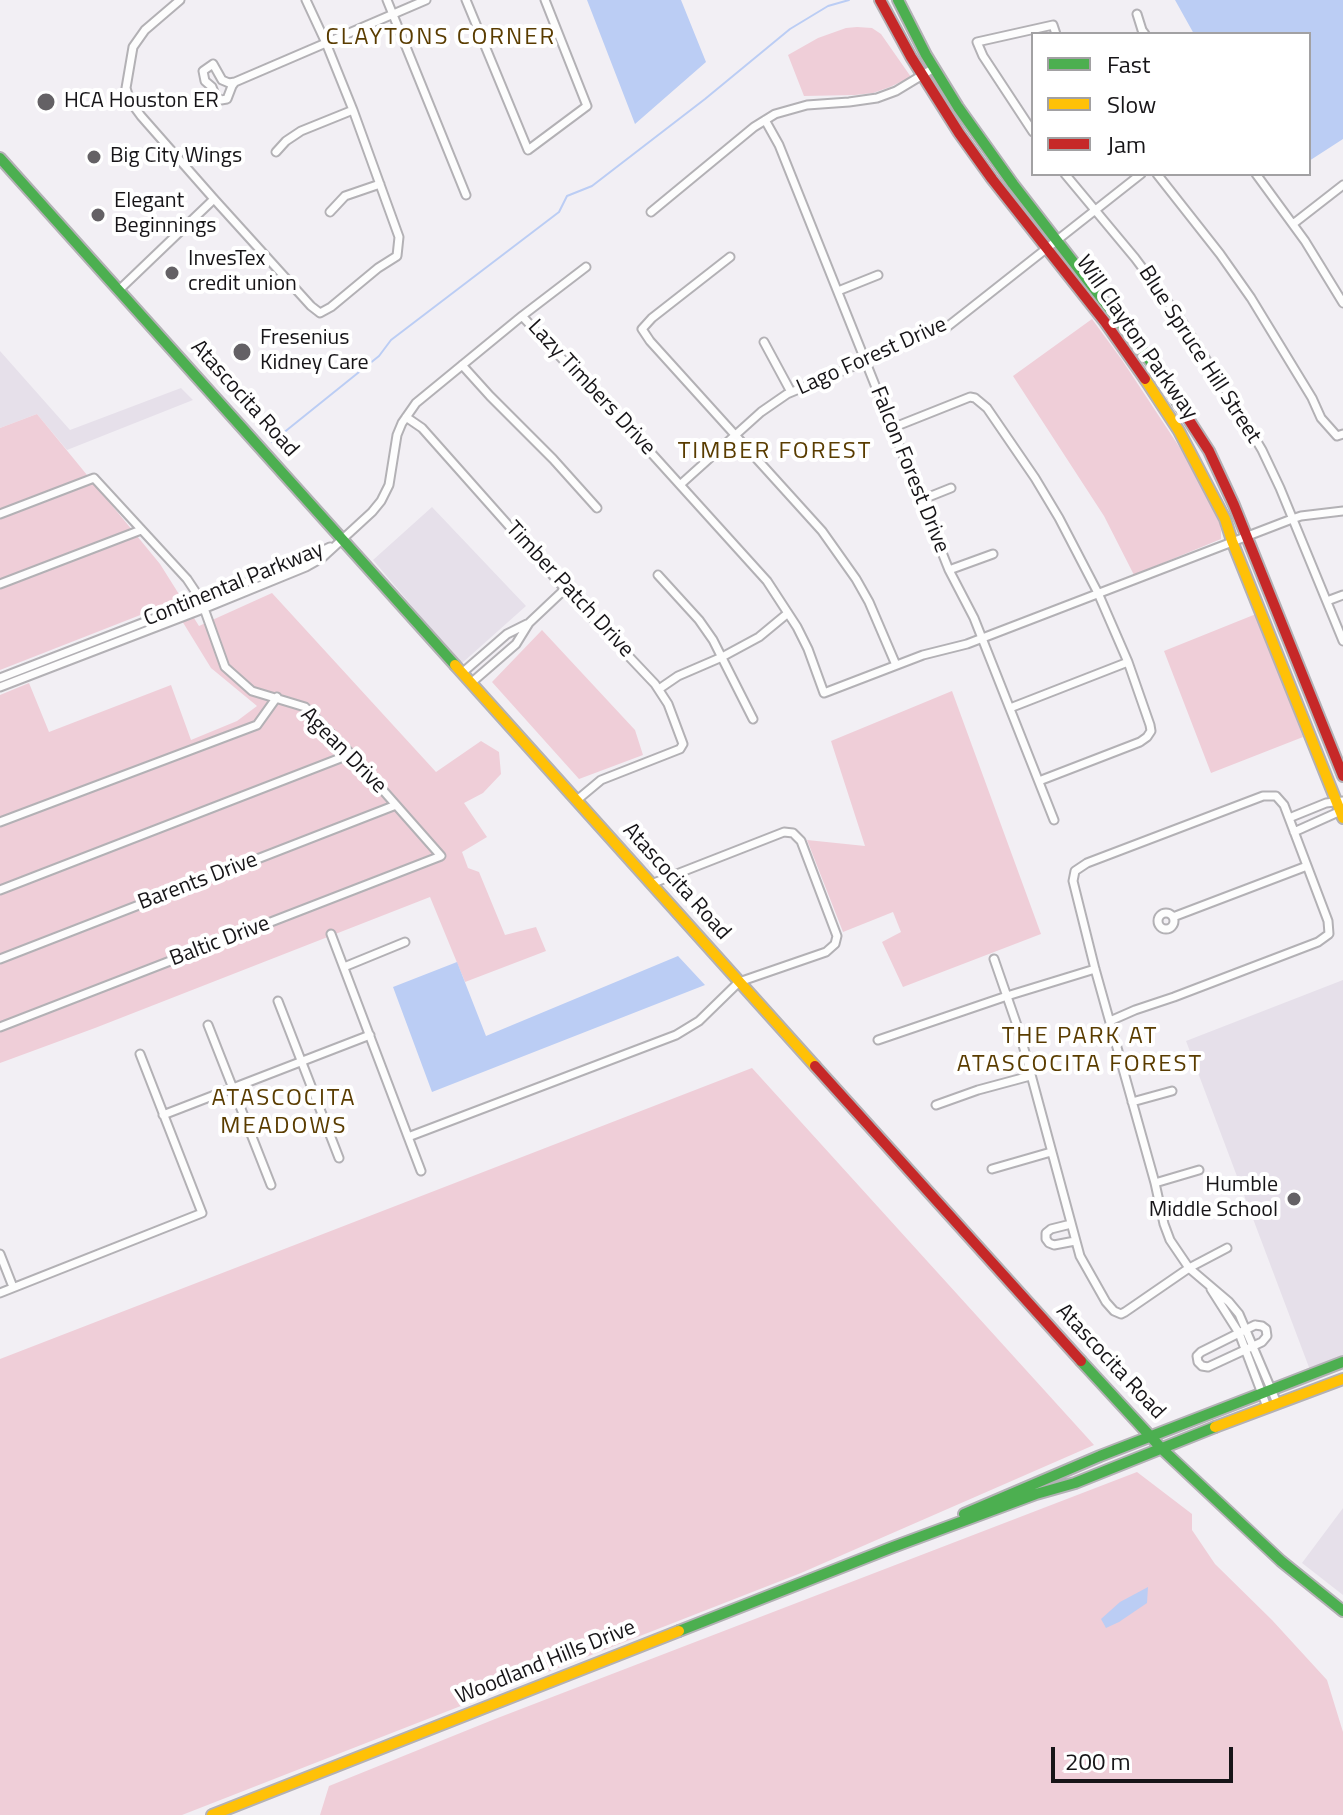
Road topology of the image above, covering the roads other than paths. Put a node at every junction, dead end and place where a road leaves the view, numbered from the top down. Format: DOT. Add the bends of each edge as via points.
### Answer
graph roads {
  1 [pos="180,0"];
  2 [pos="306,0"];
  3 [pos="387,0"];
  4 [pos="426,0"];
  5 [pos="466,0"];
  6 [pos="545,0"];
  7 [pos="899,0"];
  8 [pos="881,2"];
  9 [pos="1137,14"];
  10 [pos="393,15"];
  11 [pos="1144,32"];
  12 [pos="1031,34"];
  13 [pos="326,43"];
  14 [pos="934,68"];
  15 [pos="922,75"];
  16 [pos="235,82"];
  17 [pos="353,110"];
  18 [pos="765,120"];
  19 [pos="1031,129"];
  20 [pos="276,152"];
  21 [pos="0,158"];
  22 [pos="997,162"];
  23 [pos="986,171"];
  24 [pos="1067,176"];
  25 [pos="1139,176"];
  26 [pos="1159,176"];
  27 [pos="1257,176"];
  28 [pos="380,184"];
  29 [pos="1343,185"];
  30 [pos="466,195"];
  31 [pos="214,199"];
  32 [pos="1095,211"];
  33 [pos="330,212"];
  34 [pos="651,212"];
  35 [pos="1293,224"];
  36 [pos="1057,241"];
  37 [pos="1047,249"];
  38 [pos="730,257"];
  39 [pos="586,267"];
  40 [pos="878,275"];
  41 [pos="119,290"];
  42 [pos="838,291"];
  43 [pos="1343,303"];
  44 [pos="522,316"];
  45 [pos="1125,328"];
  46 [pos="1116,337"];
  47 [pos="764,342"];
  48 [pos="866,361"];
  49 [pos="462,365"];
  50 [pos="791,392"];
  51 [pos="406,417"];
  52 [pos="892,428"];
  53 [pos="1197,433"];
  54 [pos="735,434"];
  55 [pos="1340,435"];
  56 [pos="1185,443"];
  57 [pos="681,484"];
  58 [pos="951,488"];
  59 [pos="921,500"];
  60 [pos="597,508"];
  61 [pos="1343,511"];
  62 [pos="0,514"];
  63 [pos="1292,519"];
  64 [pos="141,530"];
  65 [pos="1246,537"];
  66 [pos="342,540"];
  67 [pos="1232,541"];
  68 [pos="993,554"];
  69 [pos="312,556"];
  70 [pos="322,558"];
  71 [pos="949,570"];
  72 [pos="658,575"];
  73 [pos="0,584"];
  74 [pos="565,589"];
  75 [pos="1098,593"];
  76 [pos="1343,595"];
  77 [pos="1327,601"];
  78 [pos="202,604"];
  79 [pos="788,613"];
  80 [pos="529,623"];
  81 [pos="982,638"];
  82 [pos="1343,641"];
  83 [pos="1291,647"];
  84 [pos="1278,652"];
  85 [pos="722,657"];
  86 [pos="1128,662"];
  87 [pos="896,665"];
  88 [pos="462,673"];
  89 [pos="0,678"];
  90 [pos="471,683"];
  91 [pos="0,687"];
  92 [pos="659,689"];
  93 [pos="277,697"];
  94 [pos="1010,708"];
  95 [pos="753,719"];
  96 [pos="351,754"];
  97 [pos="1343,776"];
  98 [pos="1039,781"];
  99 [pos="577,800"];
  100 [pos="396,805"];
  101 [pos="1341,808"];
  102 [pos="1289,818"];
  103 [pos="1054,820"];
  104 [pos="0,822"];
  105 [pos="1294,832"];
  106 [pos="441,856"];
  107 [pos="1307,866"];
  108 [pos="651,884"];
  109 [pos="0,890"];
  110 [pos="1173,917"];
  111 [pos="331,934"];
  112 [pos="405,942"];
  113 [pos="0,959"];
  114 [pos="994,959"];
  115 [pos="344,967"];
  116 [pos="1095,969"];
  117 [pos="739,982"];
  118 [pos="1007,996"];
  119 [pos="278,1001"];
  120 [pos="1110,1021"];
  121 [pos="208,1025"];
  122 [pos="0,1027"];
  123 [pos="370,1035"];
  124 [pos="878,1040"];
  125 [pos="140,1054"];
  126 [pos="301,1061"];
  127 [pos="1030,1076"];
  128 [pos="232,1088"];
  129 [pos="1172,1091"];
  130 [pos="1132,1102"];
  131 [pos="936,1105"];
  132 [pos="163,1115"];
  133 [pos="408,1137"];
  134 [pos="1051,1152"];
  135 [pos="339,1158"];
  136 [pos="992,1169"];
  137 [pos="1199,1170"];
  138 [pos="421,1171"];
  139 [pos="1155,1183"];
  140 [pos="271,1185"];
  141 [pos="1071,1224"];
  142 [pos="1075,1241"];
  143 [pos="1227,1248"];
  144 [pos="0,1254"];
  145 [pos="1189,1268"];
  146 [pos="13,1287"];
  147 [pos="0,1293"];
  148 [pos="1243,1332"];
  149 [pos="1254,1346"];
  150 [pos="1245,1350"];
  151 [pos="1343,1362"];
  152 [pos="1343,1379"];
  153 [pos="1266,1390"];
  154 [pos="1272,1405"];
  155 [pos="1151,1436"];
  156 [pos="1162,1449"];
  157 [pos="893,1547"];
  158 [pos="1343,1611"];
  159 [pos="212,1815"];
  1 -- 31 [label="street" via="133,47 126,88 141,116"];
  2 -- 13 [label="street"];
  3 -- 10 [label="street"];
  4 -- 10 [label="street"];
  5 -- 6 [label="street" via="528,150 587,106"];
  7 -- 14 [label="main road, Will Clayton Parkway"];
  8 -- 15 [label="main road, Will Clayton Parkway"];
  9 -- 11 [label="street"];
  10 -- 13 [label="street"];
  10 -- 30 [label="street"];
  12 -- 19 [label="street" via="977,42"];
  13 -- 16 [label="street"];
  13 -- 17 [label="street"];
  14 -- 15 [label="street"];
  14 -- 22 [label="main road, Will Clayton Parkway"];
  15 -- 18 [label="street" via="877,98 807,105"];
  15 -- 23 [label="main road, Will Clayton Parkway"];
  16 -- 16 [label="street" via="222,80 213,64 203,71 221,100 227,99"];
  17 -- 20 [label="street" via="301,131"];
  17 -- 28 [label="street"];
  18 -- 34 [label="street"];
  18 -- 42 [label="street, Falcon Forest Drive"];
  21 -- 41 [label="main road, Atascocita Road"];
  22 -- 23 [label="main road"];
  22 -- 36 [label="main road, Will Clayton Parkway"];
  23 -- 37 [label="main road, Will Clayton Parkway"];
  24 -- 32 [label="street, Blue Spruce Hill Street"];
  25 -- 32 [label="street, Lago Forest Drive"];
  26 -- 55 [label="street" via="1251,298 1321,418"];
  27 -- 35 [label="street"];
  28 -- 31 [label="street" via="399,237 397,256 320,313"];
  28 -- 33 [label="street" via="345,196"];
  29 -- 35 [label="street"];
  31 -- 41 [label="street"];
  32 -- 36 [label="street, Lago Forest Drive"];
  32 -- 63 [label="street, Blue Spruce Hill Street" via="1207,359 1262,450"];
  35 -- 43 [label="street"];
  36 -- 37 [label="street, Lago Forest Drive"];
  36 -- 45 [label="main road, Will Clayton Parkway"];
  37 -- 46 [label="main road, Will Clayton Parkway"];
  37 -- 48 [label="street, Lago Forest Drive" via="947,327"];
  38 -- 54 [label="street" via="642,329"];
  39 -- 44 [label="street"];
  40 -- 42 [label="street"];
  41 -- 66 [label="main road, Atascocita Road"];
  42 -- 48 [label="street, Falcon Forest Drive"];
  44 -- 49 [label="street"];
  44 -- 57 [label="street, Lazy Timbers Drive"];
  45 -- 46 [label="main road"];
  45 -- 53 [label="main road, Will Clayton Parkway"];
  46 -- 56 [label="main road, Will Clayton Parkway"];
  47 -- 50 [label="street"];
  48 -- 50 [label="street, Lago Forest Drive"];
  48 -- 52 [label="street, Falcon Forest Drive"];
  49 -- 51 [label="street"];
  49 -- 60 [label="street"];
  50 -- 54 [label="street, Lago Forest Drive"];
  51 -- 66 [label="street" via="386,491"];
  51 -- 74 [label="street, Timber Patch Drive" via="422,428"];
  52 -- 59 [label="street, Falcon Forest Drive"];
  52 -- 75 [label="street" via="975,398 1035,478"];
  53 -- 56 [label="main road"];
  53 -- 65 [label="main road, Will Clayton Parkway"];
  54 -- 57 [label="street, Lago Forest Drive"];
  54 -- 87 [label="street" via="842,558 869,602"];
  56 -- 67 [label="main road, Will Clayton Parkway"];
  57 -- 79 [label="street, Lazy Timbers Drive" via="767,581"];
  58 -- 59 [label="street"];
  59 -- 71 [label="street, Falcon Forest Drive"];
  61 -- 63 [label="street"];
  62 -- 64 [label="street, Agean Drive" via="94,478"];
  63 -- 65 [label="street"];
  63 -- 77 [label="street, Blue Spruce Hill Street"];
  64 -- 73 [label="street"];
  64 -- 78 [label="street, Agean Drive" via="187,579"];
  65 -- 67 [label="street"];
  65 -- 83 [label="main road, Will Clayton Parkway"];
  66 -- 69 [label="street, Continental Parkway"];
  66 -- 70 [label="street, Continental Parkway"];
  66 -- 88 [label="main road, Atascocita Road"];
  67 -- 75 [label="street"];
  67 -- 84 [label="main road, Will Clayton Parkway"];
  68 -- 71 [label="street"];
  69 -- 70 [label="street"];
  69 -- 78 [label="street, Continental Parkway"];
  70 -- 78 [label="street, Continental Parkway"];
  71 -- 81 [label="street, Falcon Forest Drive"];
  72 -- 85 [label="street" via="699,620"];
  74 -- 80 [label="street"];
  74 -- 92 [label="street, Timber Patch Drive"];
  75 -- 81 [label="street"];
  75 -- 86 [label="street"];
  76 -- 77 [label="street"];
  77 -- 82 [label="street, Blue Spruce Hill Street"];
  78 -- 89 [label="street, Continental Parkway"];
  78 -- 91 [label="street, Continental Parkway"];
  78 -- 93 [label="street, Agean Drive" via="225,667 252,691"];
  79 -- 85 [label="street"];
  79 -- 87 [label="street, Lazy Timbers Drive" via="824,693"];
  80 -- 88 [label="street" via="507,634"];
  80 -- 90 [label="street" via="516,644"];
  81 -- 87 [label="street"];
  81 -- 94 [label="street, Falcon Forest Drive"];
  83 -- 84 [label="main road"];
  83 -- 97 [label="main road, Will Clayton Parkway"];
  84 -- 101 [label="main road, Will Clayton Parkway"];
  85 -- 92 [label="street"];
  85 -- 95 [label="street"];
  86 -- 94 [label="street"];
  86 -- 98 [label="street" via="1151,731 1140,742"];
  88 -- 90 [label="main road, Atascocita Road"];
  90 -- 99 [label="main road, Atascocita Road"];
  92 -- 99 [label="street, Timber Patch Drive" via="683,744 680,749 601,780"];
  93 -- 96 [label="street, Agean Drive" via="305,707"];
  93 -- 104 [label="street" via="257,725"];
  94 -- 98 [label="street, Falcon Forest Drive"];
  96 -- 100 [label="street, Agean Drive"];
  96 -- 109 [label="street"];
  98 -- 103 [label="street, Falcon Forest Drive"];
  99 -- 108 [label="main road, Atascocita Road"];
  100 -- 106 [label="street, Agean Drive"];
  100 -- 113 [label="street, Barents Drive"];
  101 -- 102 [label="street"];
  101 -- 105 [label="street"];
  102 -- 105 [label="street"];
  102 -- 116 [label="street" via="1276,796 1263,796 1075,871"];
  105 -- 107 [label="street"];
  106 -- 122 [label="street, Baltic Drive"];
  107 -- 110 [label="street"];
  107 -- 120 [label="street" via="1329,934"];
  108 -- 117 [label="main road, Atascocita Road"];
  108 -- 117 [label="street" via="784,832 801,841 837,936 835,944 826,952"];
  111 -- 115 [label="street"];
  112 -- 115 [label="street"];
  114 -- 118 [label="street"];
  115 -- 123 [label="street"];
  116 -- 118 [label="street"];
  116 -- 120 [label="street"];
  117 -- 133 [label="street" via="699,1021 676,1035"];
  117 -- 155 [label="main road, Atascocita Road"];
  118 -- 124 [label="street"];
  118 -- 127 [label="street"];
  119 -- 126 [label="street"];
  120 -- 130 [label="street"];
  121 -- 128 [label="street"];
  123 -- 126 [label="street"];
  123 -- 133 [label="street"];
  125 -- 132 [label="street"];
  126 -- 128 [label="street"];
  126 -- 135 [label="street"];
  127 -- 131 [label="street"];
  127 -- 134 [label="street"];
  128 -- 132 [label="street"];
  128 -- 140 [label="street"];
  129 -- 130 [label="street"];
  130 -- 139 [label="street"];
  132 -- 146 [label="street" via="202,1213"];
  133 -- 138 [label="street"];
  134 -- 136 [label="street"];
  134 -- 141 [label="street"];
  137 -- 139 [label="street"];
  139 -- 145 [label="street" via="1170,1240"];
  141 -- 142 [label="street"];
  141 -- 142 [label="street" via="1051,1229 1046,1239 1054,1245"];
  142 -- 145 [label="street" via="1106,1302 1121,1314"];
  143 -- 145 [label="street"];
  144 -- 146 [label="street"];
  145 -- 148 [label="street" via="1205,1280"];
  146 -- 147 [label="street"];
  148 -- 149 [label="street"];
  148 -- 149 [label="street" via="1255,1325 1266,1329 1267,1336"];
  148 -- 150 [label="street"];
  148 -- 150 [label="street" via="1201,1352 1198,1362 1208,1367"];
  149 -- 150 [label="street"];
  149 -- 153 [label="street"];
  150 -- 153 [label="street"];
  151 -- 153 [label="main road, Woodland Hills Drive"];
  152 -- 154 [label="main road, Woodland Hills Drive"];
  153 -- 154 [label="street"];
  153 -- 155 [label="main road, Woodland Hills Drive"];
  154 -- 156 [label="main road, Woodland Hills Drive"];
  155 -- 156 [label="main road, Atascocita Road"];
  155 -- 157 [label="main road, Woodland Hills Drive"];
  156 -- 157 [label="main road, Woodland Hills Drive"];
  156 -- 158 [label="main road, Atascocita Road" via="1278,1559"];
  157 -- 159 [label="main road, Woodland Hills Drive"];
}
